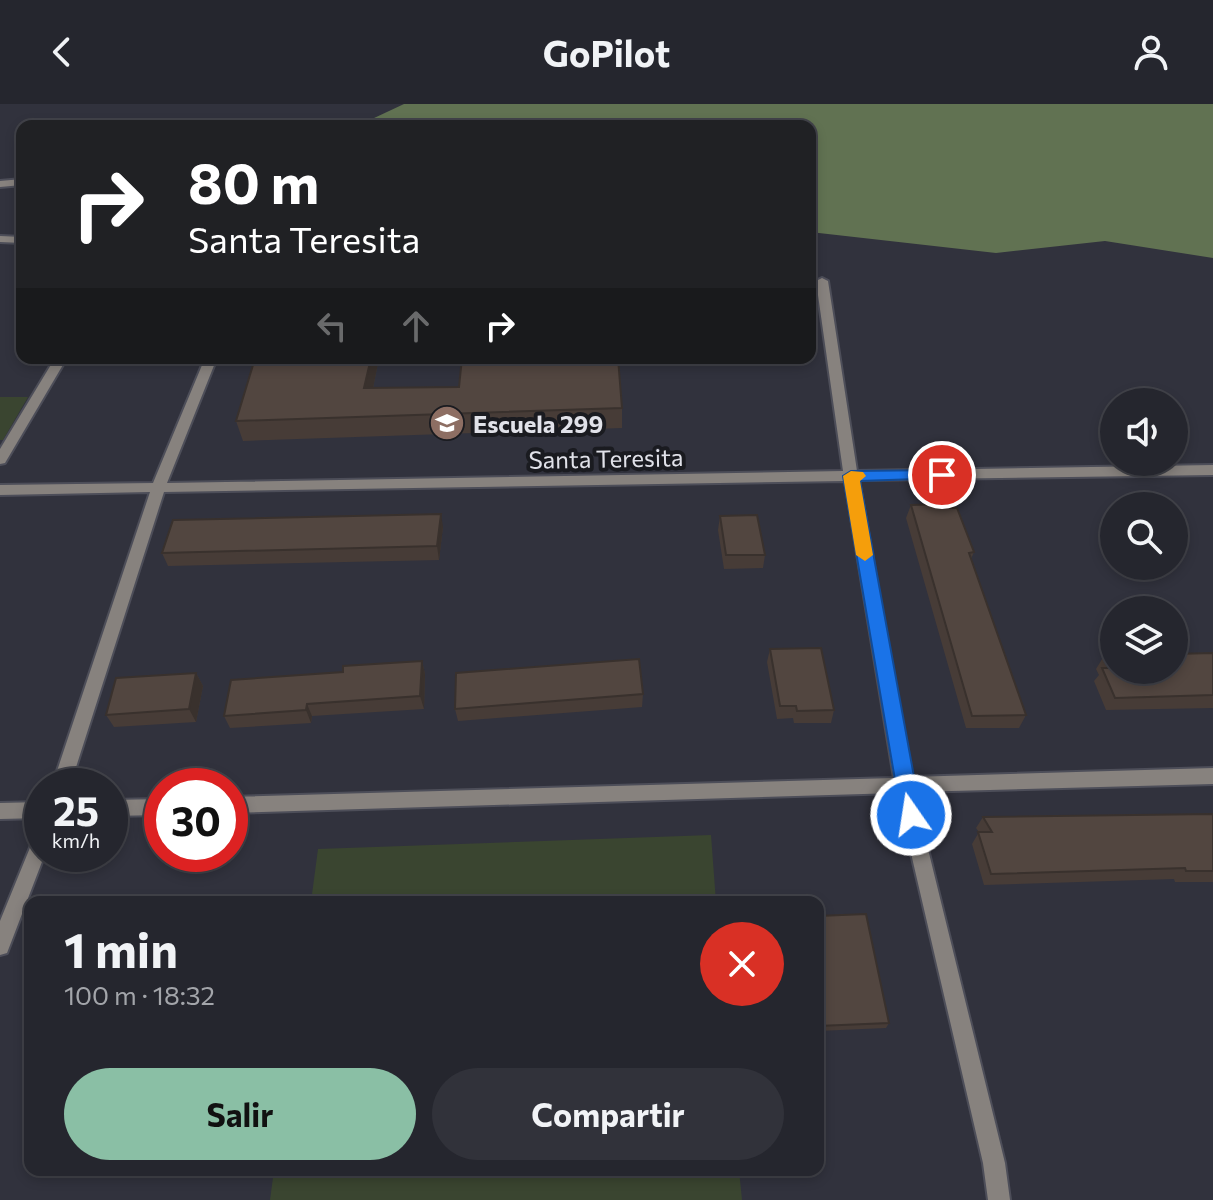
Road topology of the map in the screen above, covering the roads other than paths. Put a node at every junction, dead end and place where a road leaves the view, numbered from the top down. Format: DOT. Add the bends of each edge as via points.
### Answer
graph roads {
  1 [pos="822,281"];
  2 [pos="57,364"];
  3 [pos="209,364"];
  4 [pos="0,460"];
  5 [pos="1213,470"];
  6 [pos="851,476"];
  7 [pos="158,488"];
  8 [pos="0,490"];
  9 [pos="67,768"];
  10 [pos="1213,776"];
  11 [pos="904,786"];
  12 [pos="248,804"];
  13 [pos="24,810"];
  14 [pos="0,811"];
  15 [pos="29,872"];
  16 [pos="0,946"];
  17 [pos="999,1200"];
  1 -- 6 [label="street"];
  2 -- 4 [label="street"];
  3 -- 7 [label="street"];
  5 -- 6 [label="street, Santa Teresita"];
  6 -- 7 [label="street, Santa Teresita"];
  6 -- 11 [label="street"];
  7 -- 8 [label="street, Santa Teresita"];
  7 -- 9 [label="street"];
  10 -- 11 [label="street"];
  11 -- 12 [label="street"];
  11 -- 17 [label="street"];
  13 -- 14 [label="street"];
  15 -- 16 [label="street"];
}
